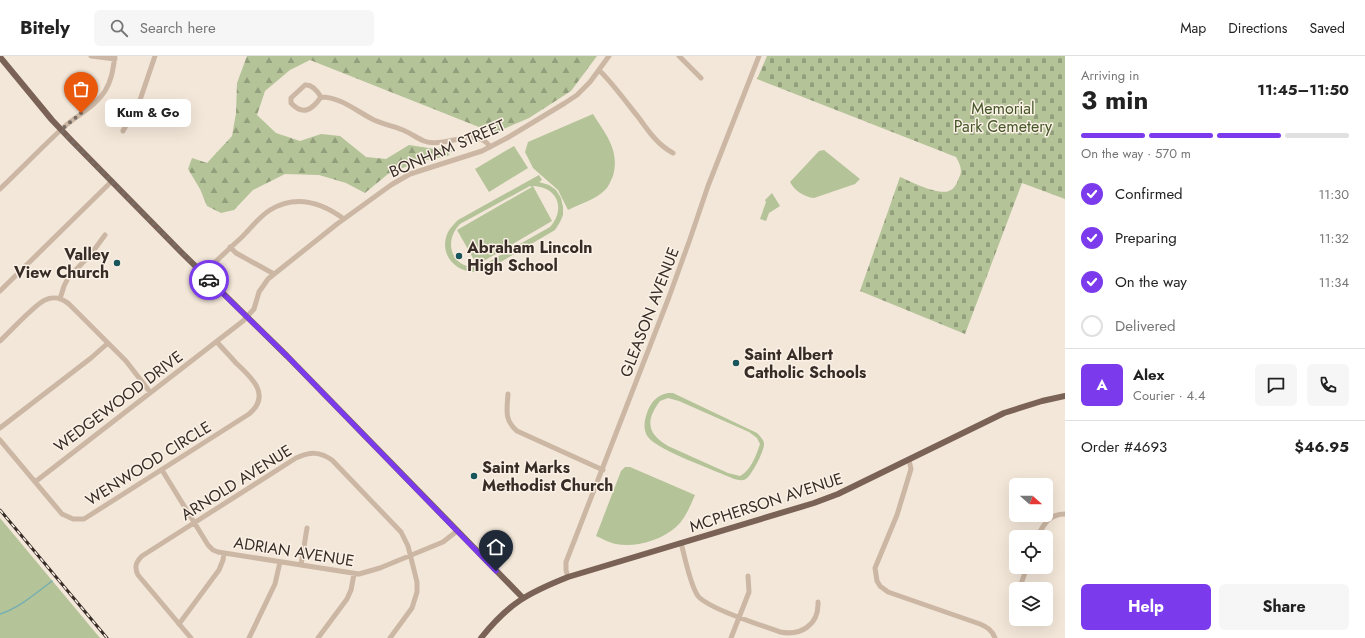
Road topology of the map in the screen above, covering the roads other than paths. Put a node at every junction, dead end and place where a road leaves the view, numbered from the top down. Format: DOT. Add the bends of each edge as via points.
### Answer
graph roads {
  1 [pos="91,56"];
  2 [pos="156,56"];
  3 [pos="609,56"];
  4 [pos="679,56"];
  5 [pos="759,56"];
  6 [pos="0,57"];
  7 [pos="115,57"];
  8 [pos="600,71"];
  9 [pos="701,78"];
  10 [pos="321,98"];
  11 [pos="61,130"];
  12 [pos="124,131"];
  13 [pos="490,147"];
  14 [pos="673,153"];
  15 [pos="112,181"];
  16 [pos="0,189"];
  17 [pos="344,219"];
  18 [pos="105,234"];
  19 [pos="230,248"];
  20 [pos="203,274"];
  21 [pos="274,274"];
  22 [pos="0,291"];
  23 [pos="60,299"];
  24 [pos="248,317"];
  25 [pos="0,341"];
  26 [pos="217,342"];
  27 [pos="108,343"];
  28 [pos="150,392"];
  29 [pos="508,394"];
  30 [pos="1065,396"];
  31 [pos="0,428"];
  32 [pos="0,440"];
  33 [pos="909,460"];
  34 [pos="162,470"];
  35 [pos="603,470"];
  36 [pos="35,482"];
  37 [pos="1065,514"];
  38 [pos="194,523"];
  39 [pos="307,528"];
  40 [pos="1041,530"];
  41 [pos="456,531"];
  42 [pos="681,543"];
  43 [pos="224,553"];
  44 [pos="411,555"];
  45 [pos="280,562"];
  46 [pos="301,565"];
  47 [pos="354,574"];
  48 [pos="748,576"];
  49 [pos="568,577"];
  50 [pos="522,597"];
  51 [pos="818,602"];
  52 [pos="740,617"];
  53 [pos="179,624"];
  54 [pos="191,638"];
  55 [pos="249,638"];
  56 [pos="318,638"];
  57 [pos="390,638"];
  58 [pos="482,638"];
  59 [pos="731,638"];
  60 [pos="995,638"];
  1 -- 7 [label="street"];
  2 -- 12 [label="street" via="140,100"];
  3 -- 8 [label="street, BONHAM STREET"];
  4 -- 9 [label="street"];
  5 -- 35 [label="street, GLEASON AVENUE"];
  6 -- 11 [label="main road"];
  7 -- 11 [label="street" via="111,77 102,96"];
  8 -- 13 [label="street, BONHAM STREET" via="565,103"];
  8 -- 14 [label="street" via="654,137"];
  10 -- 10 [label="street" via="310,109 305,110 297,109 291,103 292,98 307,85"];
  10 -- 13 [label="street" via="333,98 426,142 442,143 464,138 480,138"];
  11 -- 15 [label="main road"];
  11 -- 16 [label="street"];
  13 -- 17 [label="street, BONHAM STREET" via="467,157 410,174"];
  15 -- 20 [label="main road"];
  15 -- 22 [label="street"];
  17 -- 19 [label="street" via="331,209 312,202 283,204 269,211"];
  17 -- 21 [label="street, BONHAM STREET"];
  18 -- 23 [label="street" via="91,254 68,278"];
  19 -- 20 [label="street"];
  19 -- 21 [label="street"];
  20 -- 24 [label="main road"];
  21 -- 24 [label="street, BONHAM STREET" via="263,285 254,309"];
  23 -- 25 [label="street" via="52,298 40,302"];
  23 -- 27 [label="street" via="69,304"];
  24 -- 26 [label="street, WEDGEWOOD DRIVE"];
  24 -- 41 [label="main road"];
  26 -- 28 [label="street, WEDGEWOOD DRIVE"];
  26 -- 34 [label="street, WENWOOD CIRCLE" via="257,385 259,391 256,407"];
  27 -- 28 [label="street"];
  27 -- 31 [label="street"];
  28 -- 36 [label="street, WEDGEWOOD DRIVE"];
  29 -- 35 [label="street" via="507,416 518,431"];
  30 -- 33 [label="main road, MCPHERSON AVENUE" via="1004,413"];
  32 -- 36 [label="street, WENWOOD CIRCLE"];
  33 -- 42 [label="main road, MCPHERSON AVENUE" via="814,503"];
  33 -- 60 [label="street" via="911,469 896,516 876,564 877,581 888,592 980,624 988,628"];
  34 -- 36 [label="street, WENWOOD CIRCLE" via="88,516 77,520 62,514"];
  34 -- 38 [label="street, ADRIAN AVENUE"];
  35 -- 49 [label="street, GLEASON AVENUE" via="566,562"];
  37 -- 40 [label="street" via="1056,515 1048,520"];
  38 -- 43 [label="street, ADRIAN AVENUE" via="209,547"];
  38 -- 44 [label="street, ARNOLD AVENUE" via="296,458 316,452 332,460 401,532"];
  38 -- 53 [label="street, ARNOLD AVENUE" via="142,556 136,566 138,575"];
  39 -- 46 [label="street"];
  41 -- 44 [label="street, ADRIAN AVENUE" via="443,542"];
  41 -- 50 [label="main road"];
  42 -- 49 [label="main road, MCPHERSON AVENUE"];
  42 -- 52 [label="street" via="693,586 699,596 710,605"];
  43 -- 45 [label="street, ADRIAN AVENUE"];
  43 -- 53 [label="street" via="219,570"];
  44 -- 47 [label="street, ADRIAN AVENUE" via="367,572"];
  44 -- 57 [label="street, ARNOLD AVENUE" via="417,582 416,597 412,608"];
  45 -- 46 [label="street, ADRIAN AVENUE"];
  45 -- 55 [label="street" via="275,584"];
  46 -- 47 [label="street, ADRIAN AVENUE"];
  47 -- 56 [label="street" via="347,599"];
  48 -- 52 [label="street" via="749,592"];
  49 -- 50 [label="main road, MCPHERSON AVENUE"];
  50 -- 58 [label="main road, MCPHERSON AVENUE" via="502,614"];
  51 -- 52 [label="street" via="818,612 810,626 794,633 780,632"];
  52 -- 59 [label="street"];
  53 -- 54 [label="street, ARNOLD AVENUE"];
}
